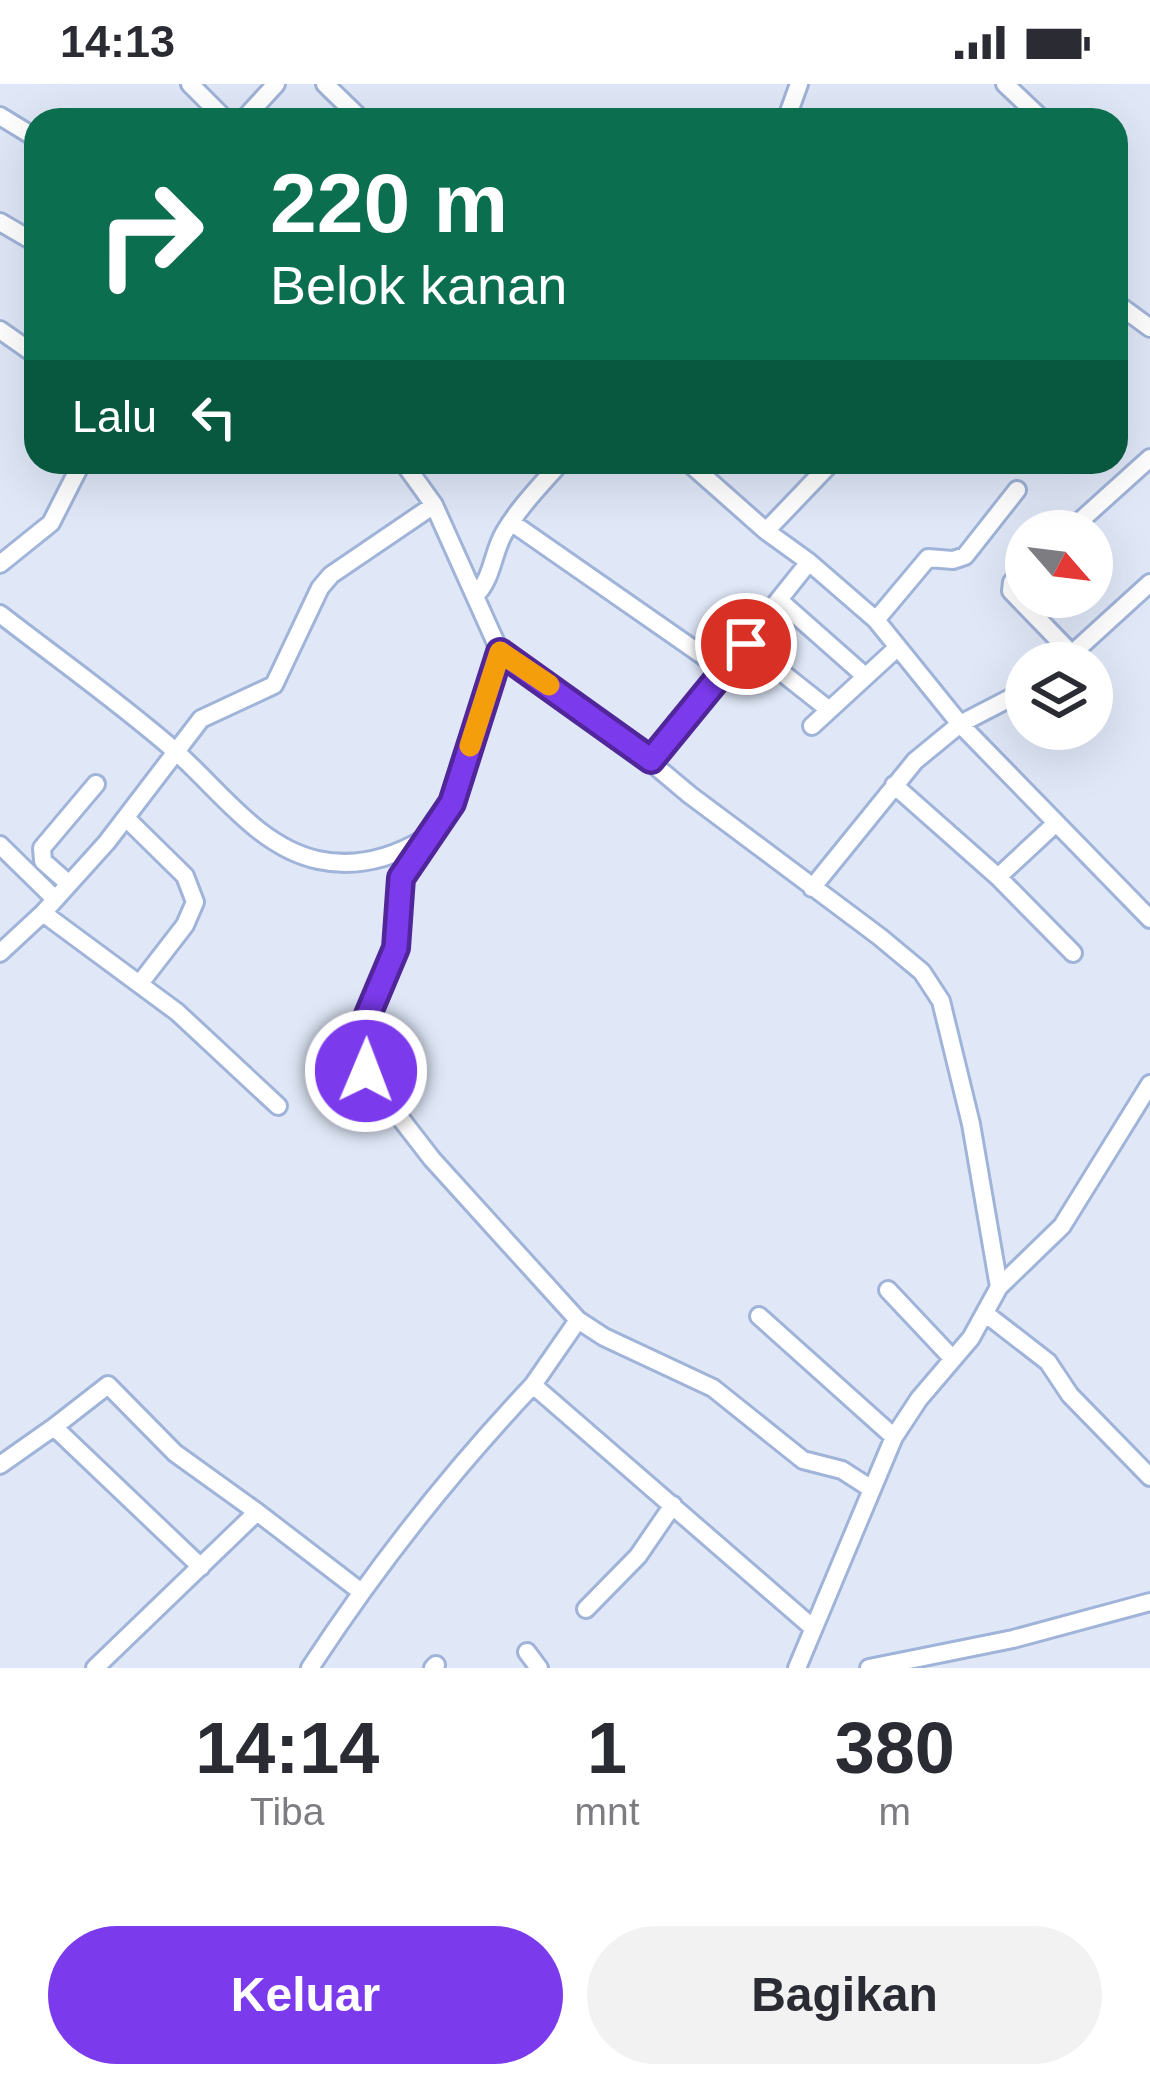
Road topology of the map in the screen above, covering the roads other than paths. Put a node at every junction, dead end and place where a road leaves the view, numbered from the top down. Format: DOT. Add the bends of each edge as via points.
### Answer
graph roads {
  1 [pos="190,84"];
  2 [pos="276,84"];
  3 [pos="325,84"];
  4 [pos="1005,84"];
  5 [pos="214,108"];
  6 [pos="254,108"];
  7 [pos="350,108"];
  8 [pos="1030,108"];
  9 [pos="1150,458"];
  10 [pos="76,474"];
  11 [pos="411,474"];
  12 [pos="551,474"];
  13 [pos="702,474"];
  14 [pos="821,474"];
  15 [pos="1017,490"];
  16 [pos="434,506"];
  17 [pos="1092,510"];
  18 [pos="511,523"];
  19 [pos="766,531"];
  20 [pos="809,562"];
  21 [pos="0,564"];
  22 [pos="1150,583"];
  23 [pos="475,596"];
  24 [pos="779,600"];
  25 [pos="0,614"];
  26 [pos="1033,618"];
  27 [pos="876,620"];
  28 [pos="1053,642"];
  29 [pos="1086,642"];
  30 [pos="746,644"];
  31 [pos="898,647"];
  32 [pos="500,652"];
  33 [pos="725,671"];
  34 [pos="865,676"];
  35 [pos="1005,701"];
  36 [pos="828,710"];
  37 [pos="960,724"];
  38 [pos="812,725"];
  39 [pos="174,750"];
  40 [pos="651,760"];
  41 [pos="95,784"];
  42 [pos="894,785"];
  43 [pos="126,818"];
  44 [pos="1055,824"];
  45 [pos="435,833"];
  46 [pos="0,845"];
  47 [pos="998,877"];
  48 [pos="69,884"];
  49 [pos="812,888"];
  50 [pos="49,906"];
  51 [pos="1150,919"];
  52 [pos="0,953"];
  53 [pos="1073,953"];
  54 [pos="140,982"];
  55 [pos="1150,1084"];
  56 [pos="278,1106"];
  57 [pos="999,1287"];
  58 [pos="888,1290"];
  59 [pos="986,1314"];
  60 [pos="759,1316"];
  61 [pos="578,1320"];
  62 [pos="952,1358"];
  63 [pos="533,1385"];
  64 [pos="54,1427"];
  65 [pos="894,1437"];
  66 [pos="0,1466"];
  67 [pos="1150,1477"];
  68 [pos="870,1488"];
  69 [pos="673,1505"];
  70 [pos="257,1511"];
  71 [pos="201,1567"];
  72 [pos="360,1591"];
  73 [pos="1150,1602"];
  74 [pos="586,1609"];
  75 [pos="812,1628"];
  76 [pos="527,1652"];
  77 [pos="95,1668"];
  78 [pos="310,1668"];
  79 [pos="539,1668"];
  80 [pos="796,1668"];
  81 [pos="869,1668"];
  1 -- 5 [label="street"];
  2 -- 6 [label="street"];
  3 -- 7 [label="street"];
  4 -- 8 [label="street"];
  9 -- 17 [label="street"];
  10 -- 21 [label="street" via="51,524"];
  11 -- 16 [label="street"];
  12 -- 18 [label="street"];
  13 -- 19 [label="street"];
  14 -- 19 [label="street"];
  15 -- 27 [label="street" via="965,556 928,558"];
  16 -- 23 [label="street"];
  16 -- 39 [label="street" via="326,581 269,690 201,718"];
  18 -- 23 [label="street"];
  18 -- 33 [label="street"];
  19 -- 20 [label="street"];
  20 -- 24 [label="street"];
  20 -- 27 [label="street"];
  22 -- 29 [label="street"];
  23 -- 32 [label="street"];
  24 -- 30 [label="street"];
  24 -- 34 [label="street"];
  25 -- 39 [label="street"];
  26 -- 28 [label="street"];
  27 -- 31 [label="street"];
  30 -- 33 [label="street"];
  30 -- 36 [label="street"];
  31 -- 34 [label="street"];
  31 -- 37 [label="street"];
  32 -- 40 [label="street"];
  32 -- 45 [label="street"];
  33 -- 40 [label="street"];
  34 -- 36 [label="street"];
  35 -- 37 [label="street"];
  36 -- 38 [label="street"];
  37 -- 42 [label="street"];
  37 -- 44 [label="street"];
  39 -- 43 [label="street"];
  39 -- 45 [label="street" via="247,820 318,860 378,859"];
  40 -- 49 [label="street"];
  41 -- 48 [label="street" via="42,848 43,861"];
  42 -- 47 [label="street"];
  42 -- 49 [label="street"];
  43 -- 48 [label="street"];
  43 -- 54 [label="street" via="185,876 195,902"];
  44 -- 47 [label="street"];
  44 -- 51 [label="street"];
  45 -- 61 [label="street" via="401,878 396,948 365,1017 360,1053 432,1159"];
  46 -- 50 [label="street"];
  47 -- 53 [label="street"];
  48 -- 50 [label="street"];
  49 -- 57 [label="street" via="913,963 937,992 971,1124"];
  50 -- 52 [label="street"];
  50 -- 54 [label="street"];
  54 -- 56 [label="street"];
  55 -- 57 [label="street" via="1070,1215"];
  57 -- 59 [label="street"];
  58 -- 62 [label="street"];
  59 -- 62 [label="street"];
  59 -- 67 [label="street" via="1048,1362"];
  60 -- 65 [label="street"];
  61 -- 63 [label="street"];
  61 -- 68 [label="street" via="713,1388 803,1460"];
  62 -- 65 [label="street"];
  63 -- 69 [label="street"];
  63 -- 72 [label="street"];
  64 -- 66 [label="street"];
  64 -- 70 [label="street" via="108,1385 175,1454"];
  64 -- 71 [label="street"];
  65 -- 68 [label="street"];
  68 -- 75 [label="street"];
  69 -- 74 [label="street"];
  69 -- 75 [label="street"];
  70 -- 71 [label="street"];
  70 -- 72 [label="street"];
  71 -- 77 [label="street"];
  72 -- 78 [label="street"];
  73 -- 81 [label="street"];
  75 -- 80 [label="street"];
  76 -- 79 [label="street"];
}
